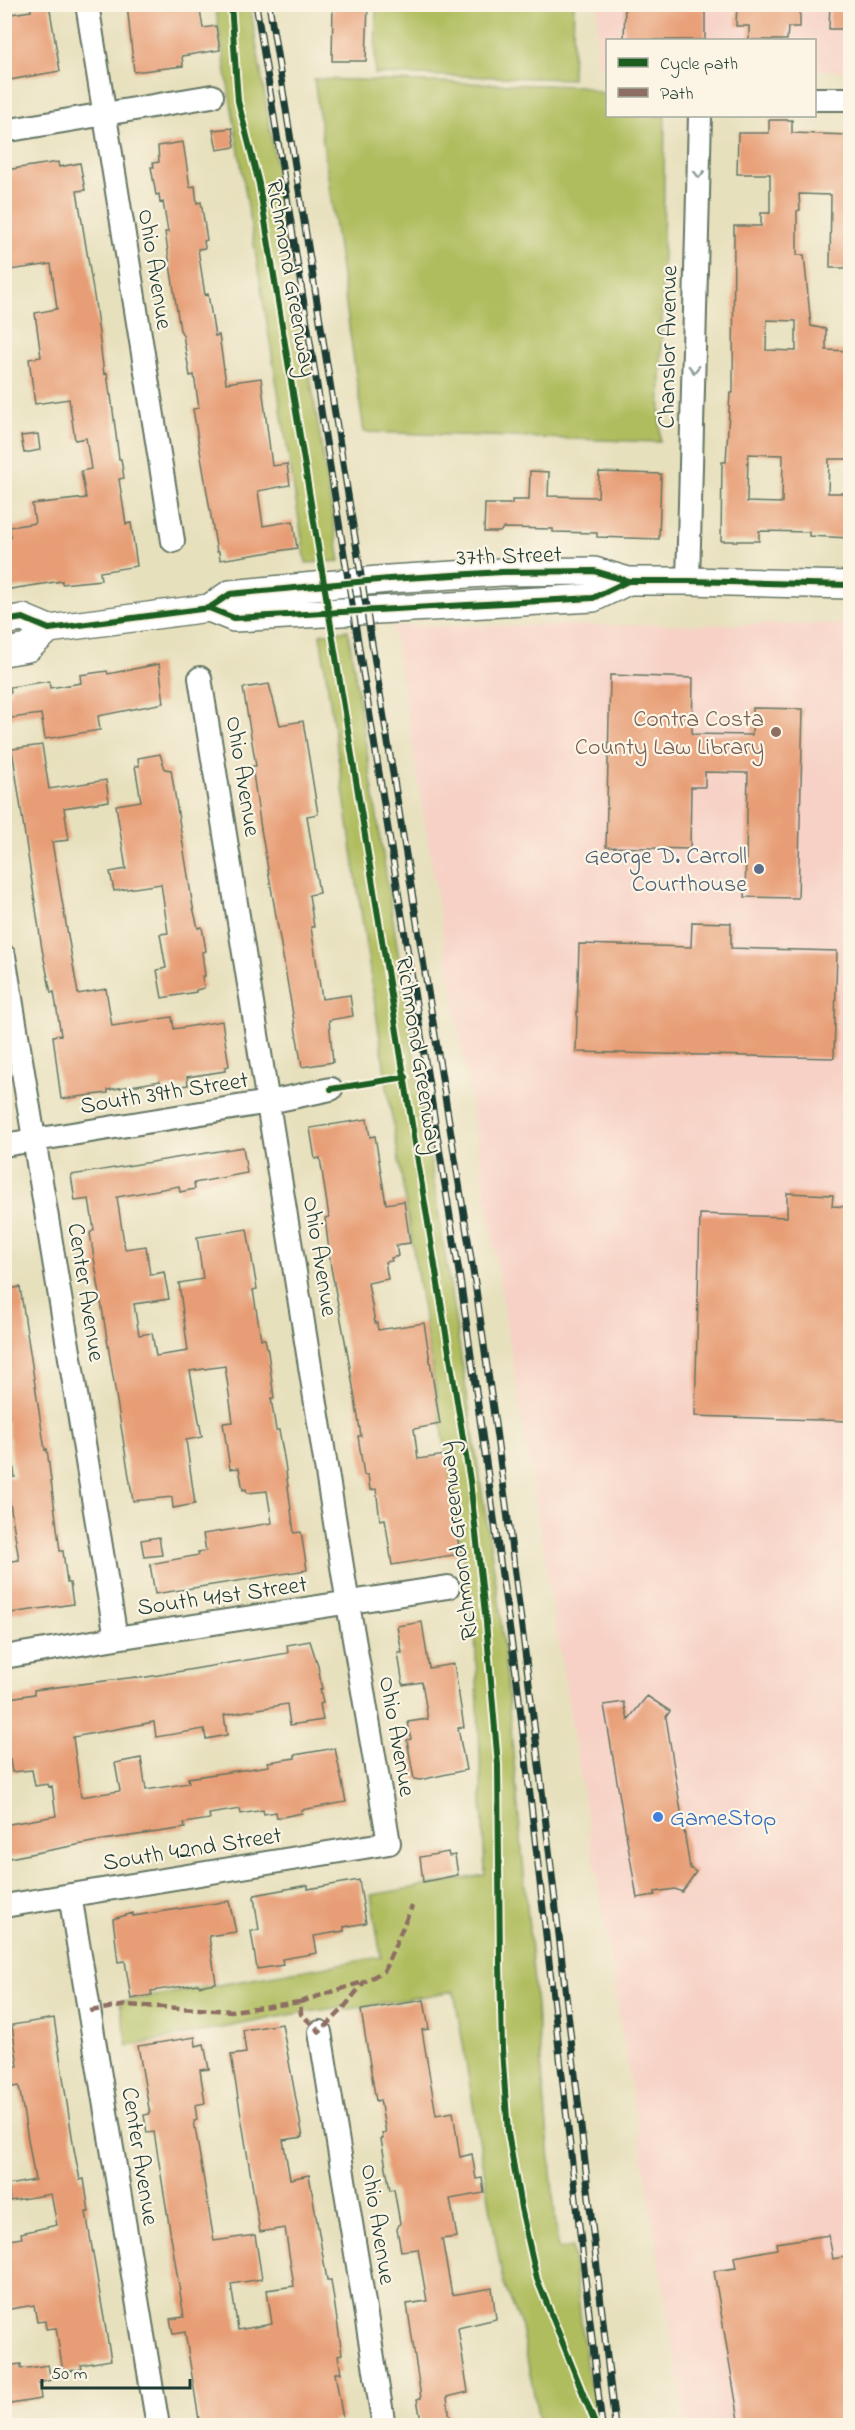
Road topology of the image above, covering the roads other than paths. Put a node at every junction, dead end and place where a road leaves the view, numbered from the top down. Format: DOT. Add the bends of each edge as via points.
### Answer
graph roads {
  1 [pos="87,4"];
  2 [pos="212,96"];
  3 [pos="816,99"];
  4 [pos="850,99"];
  5 [pos="105,114"];
  6 [pos="700,117"];
  7 [pos="4,131"];
  8 [pos="172,541"];
  9 [pos="688,580"];
  10 [pos="628,581"];
  11 [pos="850,585"];
  12 [pos="209,608"];
  13 [pos="4,621"];
  14 [pos="49,629"];
  15 [pos="4,652"];
  16 [pos="200,678"];
  17 [pos="4,956"];
  18 [pos="331,1089"];
  19 [pos="269,1102"];
  20 [pos="35,1140"];
  21 [pos="4,1145"];
  22 [pos="448,1587"];
  23 [pos="348,1604"];
  24 [pos="116,1638"];
  25 [pos="4,1657"];
  26 [pos="389,1842"];
  27 [pos="70,1895"];
  28 [pos="4,1906"];
  29 [pos="320,2032"];
  30 [pos="158,2426"];
  31 [pos="384,2426"];
  1 -- 5 [label="street, Ohio Avenue"];
  2 -- 5 [label="street"];
  3 -- 4 [label="street"];
  5 -- 7 [label="street"];
  5 -- 8 [label="street, Ohio Avenue"];
  6 -- 9 [label="street, Chanslor Avenue, one-way"];
  9 -- 10 [label="street, 37th Street"];
  9 -- 11 [label="street, 37th Street"];
  10 -- 12 [label="street, 37th Street" via="593,598 234,618"];
  10 -- 12 [label="street, 37th Street" via="594,571 389,579 230,594"];
  12 -- 14 [label="street"];
  13 -- 14 [label="street" via="23,618"];
  14 -- 15 [label="street" via="28,648"];
  16 -- 19 [label="street, Ohio Avenue"];
  17 -- 20 [label="street, Center Avenue"];
  18 -- 19 [label="street, South 39th Street"];
  19 -- 20 [label="street, South 39th Street"];
  19 -- 23 [label="street, Ohio Avenue"];
  20 -- 21 [label="street, South 39th Street"];
  20 -- 24 [label="street, Center Avenue"];
  22 -- 23 [label="street, South 41st Street"];
  23 -- 24 [label="street, South 41st Street"];
  23 -- 26 [label="street, Ohio Avenue"];
  24 -- 25 [label="street, South 41st Street"];
  26 -- 27 [label="street, South 42nd Street"];
  27 -- 28 [label="street, South 42nd Street"];
  27 -- 30 [label="street, Center Avenue"];
  29 -- 31 [label="street, Ohio Avenue"];
}
